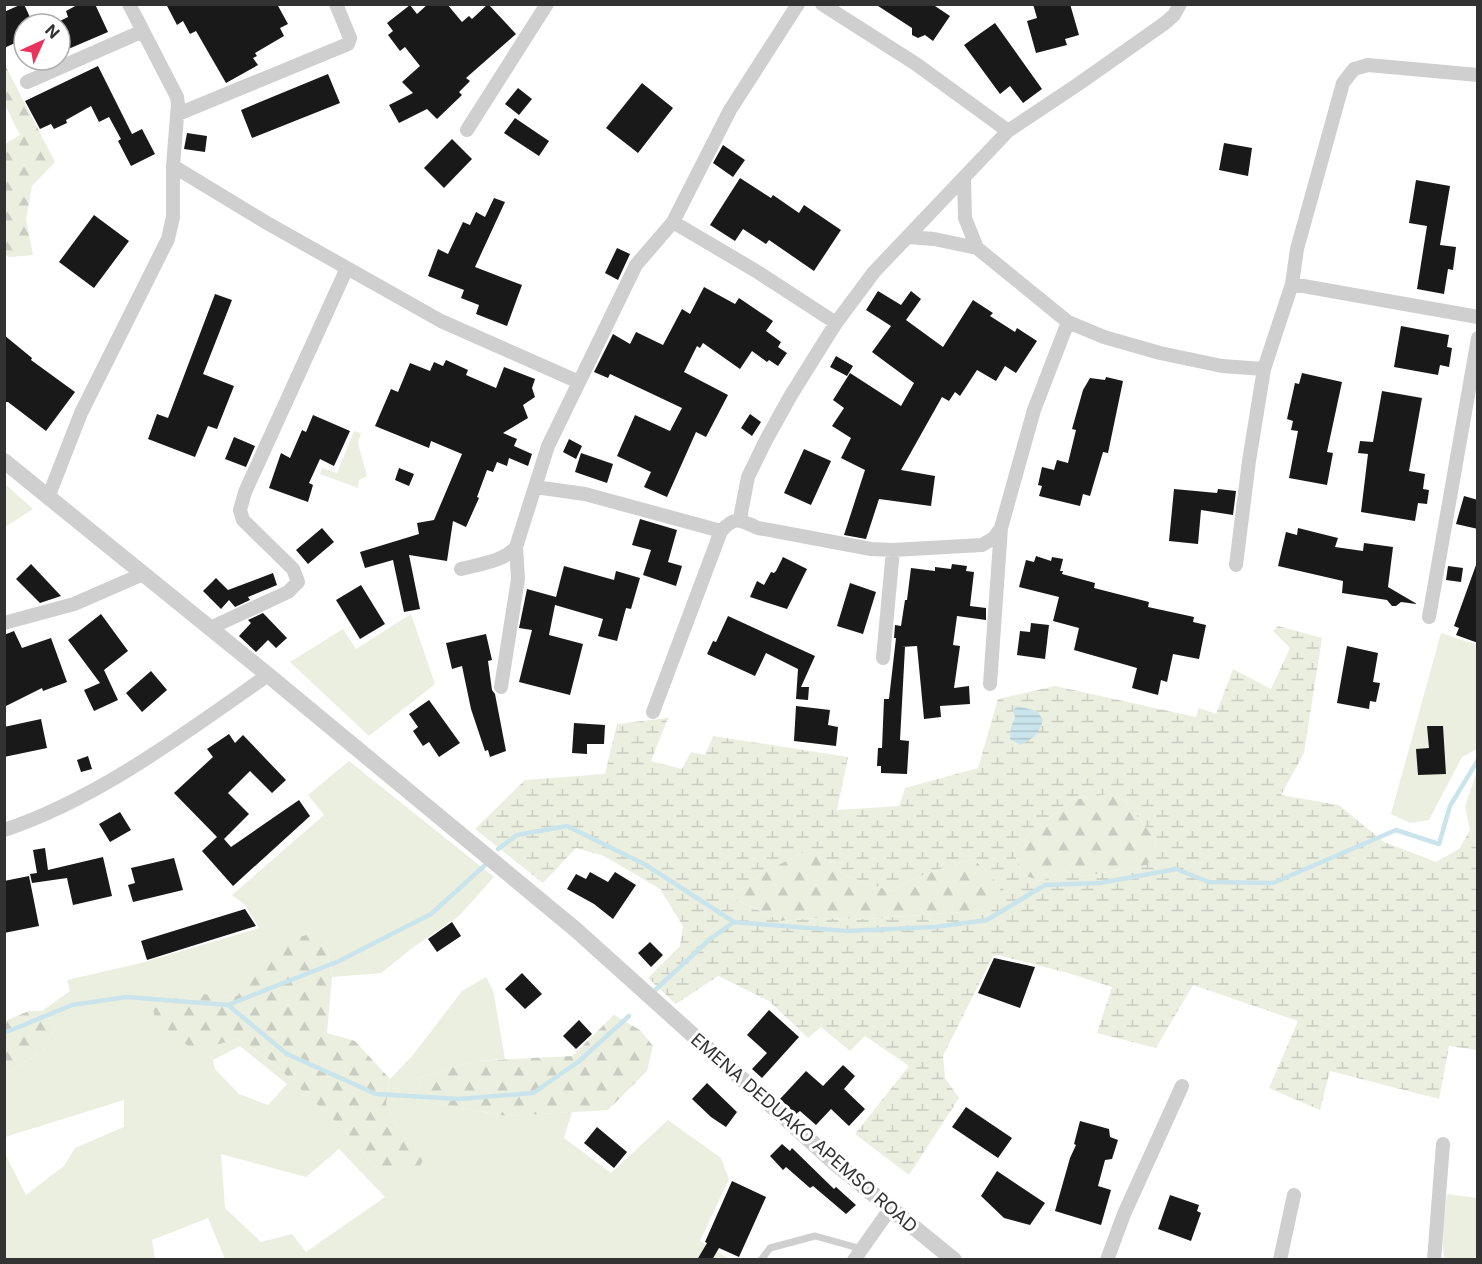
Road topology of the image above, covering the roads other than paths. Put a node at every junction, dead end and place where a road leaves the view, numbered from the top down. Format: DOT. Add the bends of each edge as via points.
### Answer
graph roads {
  1 [pos="129,4"];
  2 [pos="336,4"];
  3 [pos="547,4"];
  4 [pos="798,4"];
  5 [pos="822,4"];
  6 [pos="1180,4"];
  7 [pos="143,31"];
  8 [pos="1478,75"];
  9 [pos="27,82"];
  10 [pos="178,114"];
  11 [pos="467,130"];
  12 [pos="1008,131"];
  13 [pos="173,166"];
  14 [pos="964,178"];
  15 [pos="673,222"];
  16 [pos="908,237"];
  17 [pos="977,248"];
  18 [pos="347,268"];
  19 [pos="1292,284"];
  20 [pos="1478,317"];
  21 [pos="1068,322"];
  22 [pos="836,323"];
  23 [pos="1478,338"];
  24 [pos="1264,369"];
  25 [pos="579,382"];
  26 [pos="4,461"];
  27 [pos="535,487"];
  28 [pos="49,495"];
  29 [pos="742,520"];
  30 [pos="1001,528"];
  31 [pos="721,531"];
  32 [pos="516,547"];
  33 [pos="893,550"];
  34 [pos="1236,565"];
  35 [pos="460,569"];
  36 [pos="143,574"];
  37 [pos="1429,617"];
  38 [pos="4,623"];
  39 [pos="210,628"];
  40 [pos="883,658"];
  41 [pos="268,675"];
  42 [pos="990,684"];
  43 [pos="501,687"];
  44 [pos="653,712"];
  45 [pos="4,830"];
  46 [pos="1182,1086"];
  47 [pos="1443,1144"];
  48 [pos="1294,1195"];
  49 [pos="890,1209"];
  50 [pos="858,1254"];
  51 [pos="761,1260"];
  52 [pos="954,1260"];
  53 [pos="1107,1260"];
  54 [pos="1280,1260"];
  55 [pos="1434,1260"];
  1 -- 7 [label="street"];
  2 -- 10 [label="street" via="350,38 348,44"];
  3 -- 11 [label="street"];
  4 -- 15 [label="street" via="730,110"];
  5 -- 12 [label="street" via="916,64"];
  6 -- 12 [label="street" via="1165,23"];
  7 -- 9 [label="street"];
  7 -- 10 [label="street" via="177,97"];
  8 -- 19 [label="street" via="1368,65 1354,69 1343,83 1330,126 1297,249"];
  10 -- 13 [label="street"];
  12 -- 14 [label="street"];
  13 -- 18 [label="street"];
  13 -- 28 [label="street" via="174,217 168,239 81,413"];
  14 -- 16 [label="street"];
  14 -- 17 [label="street" via="965,218"];
  15 -- 22 [label="street"];
  15 -- 25 [label="street" via="636,265"];
  16 -- 17 [label="street"];
  16 -- 22 [label="street" via="874,272"];
  17 -- 21 [label="street"];
  18 -- 25 [label="street" via="441,321"];
  18 -- 39 [label="street" via="264,445 240,510 243,520 293,569 298,582 288,592"];
  19 -- 20 [label="street"];
  19 -- 24 [label="street"];
  21 -- 24 [label="street" via="1160,353 1222,366"];
  21 -- 30 [label="street" via="1034,410"];
  22 -- 29 [label="street" via="755,461 748,477"];
  23 -- 37 [label="street"];
  24 -- 34 [label="street"];
  25 -- 27 [label="street" via="548,446"];
  26 -- 28 [label="street, EMENA DEDUAKO APEMSO ROAD"];
  27 -- 31 [label="street" via="585,494"];
  27 -- 32 [label="street"];
  28 -- 36 [label="street, EMENA DEDUAKO APEMSO ROAD"];
  29 -- 31 [label="street" via="730,521"];
  29 -- 33 [label="street" via="758,528"];
  30 -- 33 [label="street" via="982,545"];
  30 -- 42 [label="street"];
  31 -- 44 [label="street"];
  32 -- 35 [label="street" via="502,558"];
  32 -- 43 [label="street" via="518,579"];
  33 -- 40 [label="street"];
  36 -- 38 [label="street" via="74,604"];
  36 -- 39 [label="street, EMENA DEDUAKO APEMSO ROAD"];
  39 -- 41 [label="street, EMENA DEDUAKO APEMSO ROAD"];
  41 -- 45 [label="street" via="183,735 99,787"];
  41 -- 49 [label="street, EMENA DEDUAKO APEMSO ROAD" via="575,929"];
  46 -- 53 [label="street"];
  47 -- 55 [label="street"];
  48 -- 54 [label="street"];
  49 -- 50 [label="street"];
  49 -- 52 [label="street, EMENA DEDUAKO APEMSO ROAD"];
  50 -- 51 [label="lane" via="815,1236 770,1248"];
}
